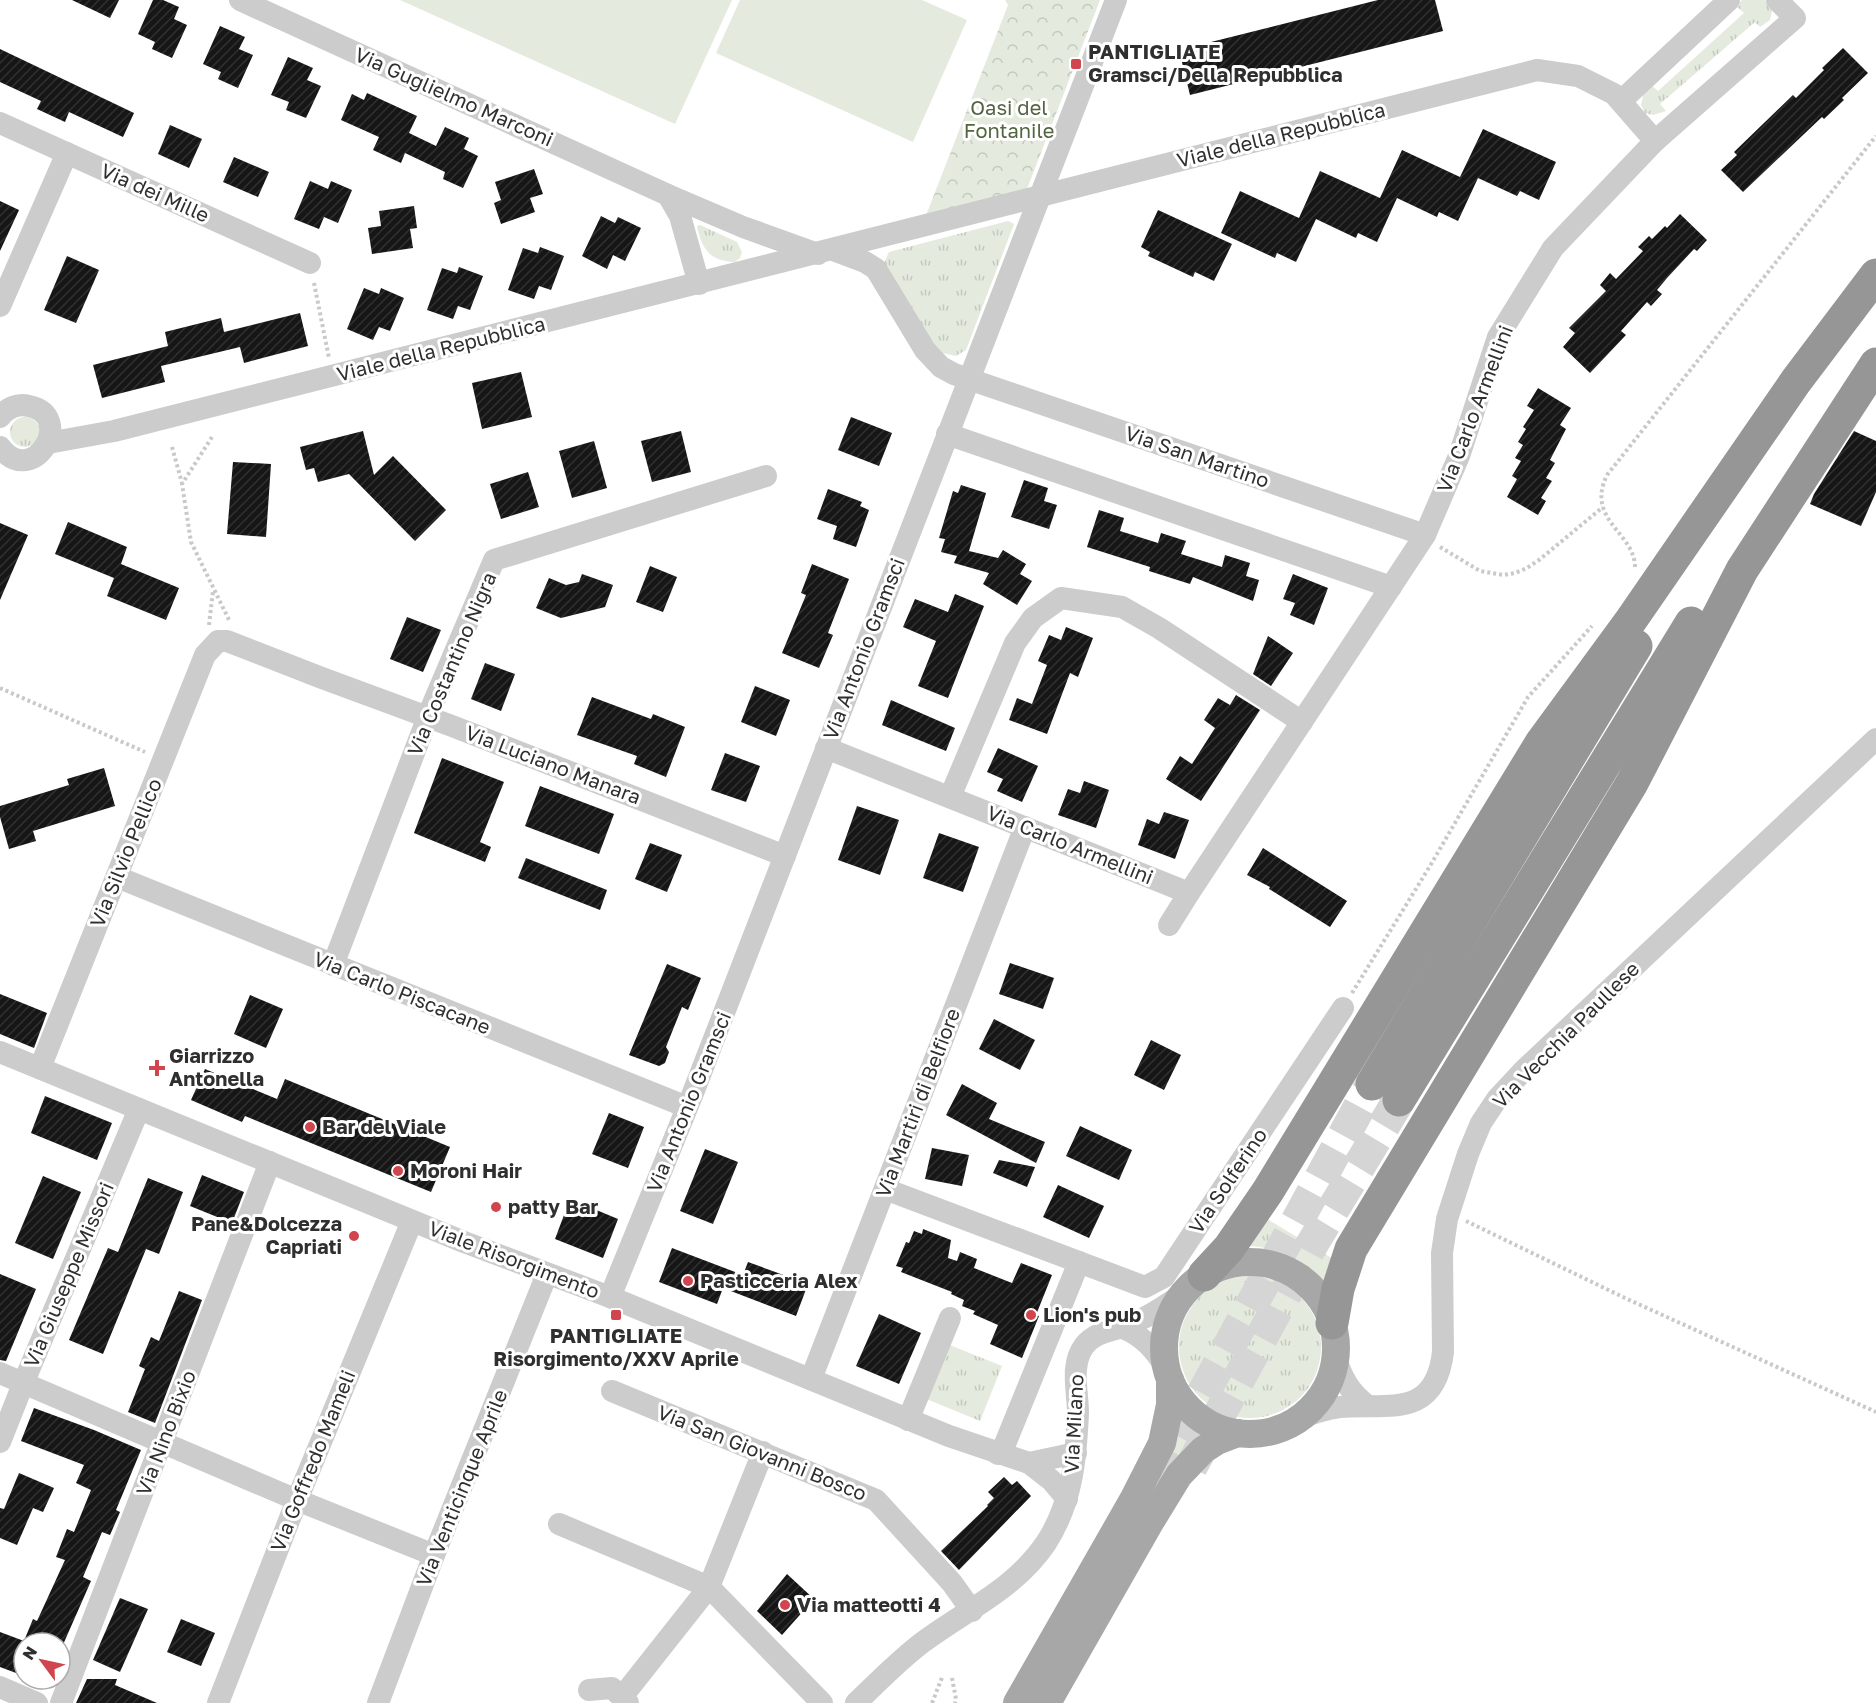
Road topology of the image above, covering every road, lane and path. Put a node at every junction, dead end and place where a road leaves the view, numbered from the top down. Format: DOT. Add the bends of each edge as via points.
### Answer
graph roads {
  1 [pos="240,0"];
  2 [pos="1116,0"];
  3 [pos="1729,0"];
  4 [pos="1777,0"];
  5 [pos="1621,101"];
  6 [pos="0,123"];
  7 [pos="1876,136"];
  8 [pos="1655,141"];
  9 [pos="67,153"];
  10 [pos="668,195"];
  11 [pos="1039,198"];
  12 [pos="743,227"];
  13 [pos="885,237"];
  14 [pos="825,252"];
  15 [pos="310,263"];
  16 [pos="876,269"];
  17 [pos="746,272"];
  18 [pos="1876,275"];
  19 [pos="1876,280"];
  20 [pos="699,284"];
  21 [pos="0,306"];
  22 [pos="1876,338"];
  23 [pos="1876,364"];
  24 [pos="332,376"];
  25 [pos="970,380"];
  26 [pos="2,408"];
  27 [pos="947,434"];
  28 [pos="212,437"];
  29 [pos="48,442"];
  30 [pos="0,447"];
  31 [pos="172,447"];
  32 [pos="766,476"];
  33 [pos="182,484"];
  34 [pos="1603,507"];
  35 [pos="1425,535"];
  36 [pos="1630,576"];
  37 [pos="1391,587"];
  38 [pos="1599,618"];
  39 [pos="218,641"];
  40 [pos="243,648"];
  41 [pos="0,688"];
  42 [pos="428,717"];
  43 [pos="1302,722"];
  44 [pos="1876,739"];
  45 [pos="826,748"];
  46 [pos="163,760"];
  47 [pos="950,797"];
  48 [pos="1026,826"];
  49 [pos="785,856"];
  50 [pos="117,877"];
  51 [pos="1189,893"];
  52 [pos="1169,925"];
  53 [pos="333,965"];
  54 [pos="1343,1008"];
  55 [pos="0,1052"];
  56 [pos="40,1068"];
  57 [pos="687,1107"];
  58 [pos="139,1109"];
  59 [pos="270,1162"];
  60 [pos="885,1189"];
  61 [pos="1449,1213"];
  62 [pos="412,1221"];
  63 [pos="1079,1262"];
  64 [pos="548,1274"];
  65 [pos="1195,1283"];
  66 [pos="610,1297"];
  67 [pos="950,1318"];
  68 [pos="1332,1323"];
  69 [pos="1123,1328"];
  70 [pos="1335,1355"];
  71 [pos="0,1373"];
  72 [pos="1168,1374"];
  73 [pos="811,1379"];
  74 [pos="23,1384"];
  75 [pos="612,1391"];
  76 [pos="1368,1406"];
  77 [pos="1876,1412"];
  78 [pos="908,1420"];
  79 [pos="1295,1420"];
  80 [pos="1238,1433"];
  81 [pos="0,1442"];
  82 [pos="162,1442"];
  83 [pos="763,1452"];
  84 [pos="1076,1453"];
  85 [pos="998,1454"];
  86 [pos="1029,1462"];
  87 [pos="1067,1499"];
  88 [pos="297,1500"];
  89 [pos="558,1524"];
  90 [pos="434,1555"];
  91 [pos="709,1587"];
  92 [pos="972,1611"];
  93 [pos="943,1675"];
  94 [pos="952,1678"];
  95 [pos="0,1687"];
  96 [pos="589,1689"];
  97 [pos="625,1700"];
  98 [pos="37,1703"];
  99 [pos="61,1703"];
  100 [pos="218,1703"];
  101 [pos="378,1703"];
  102 [pos="822,1703"];
  103 [pos="856,1703"];
  104 [pos="932,1703"];
  105 [pos="955,1703"];
  106 [pos="1017,1703"];
  107 [pos="1047,1703"];
  1 -- 10 [label="street, Via Guglielmo Marconi"];
  2 -- 11 [label="street, Via Antonio Gramsci"];
  3 -- 5 [label="street"];
  4 -- 8 [label="street, Via Carlo Armellini" via="1795,18"];
  5 -- 8 [label="street, Viale della Repubblica"];
  5 -- 11 [label="street, Viale della Repubblica" via="1578,76 1537,70"];
  6 -- 9 [label="street, Via dei Mille"];
  7 -- 34 [label="path" via="1607,475 1601,486"];
  8 -- 35 [label="street, Via Carlo Armellini" via="1553,248 1498,337 1459,456"];
  9 -- 15 [label="street, Via dei Mille"];
  9 -- 21 [label="street"];
  10 -- 12 [label="street, Via Guglielmo Marconi"];
  10 -- 20 [label="street" via="680,216"];
  11 -- 13 [label="street, Viale della Repubblica"];
  11 -- 25 [label="street, Via Antonio Gramsci"];
  12 -- 14 [label="street, Via Guglielmo Marconi"];
  12 -- 17 [label="street" via="754,244 752,263"];
  13 -- 14 [label="street, Viale della Repubblica"];
  13 -- 16 [label="street"];
  14 -- 16 [label="street" via="865,262"];
  14 -- 17 [label="street, Viale della Repubblica"];
  15 -- 24 [label="path"];
  16 -- 25 [label="street" via="932,358 948,371"];
  17 -- 20 [label="street, Viale della Repubblica"];
  18 -- 65 [label="highway" via="1796,381 1541,743 1268,1191 1229,1248"];
  19 -- 22 [label="highway" via="1742,479 1609,688 1385,1092 1740,541"];
  20 -- 24 [label="street, Viale della Repubblica"];
  23 -- 68 [label="highway" via="1742,570 1632,783 1351,1249"];
  24 -- 29 [label="street, Viale della Repubblica" via="114,431"];
  25 -- 27 [label="street, Via Antonio Gramsci"];
  25 -- 35 [label="street, Via San Martino"];
  26 -- 29 [label="street" via="23,405 40,410 50,425"];
  27 -- 37 [label="street"];
  27 -- 45 [label="street, Via Antonio Gramsci"];
  28 -- 33 [label="path"];
  29 -- 30 [label="street" via="44,450 29,459 11,457"];
  31 -- 33 [label="path"];
  32 -- 42 [label="street, Via Costantino Nigra" via="494,561"];
  33 -- 40 [label="path" via="191,542"];
  34 -- 35 [label="path" via="1527,568 1503,575 1474,569"];
  34 -- 36 [label="path" via="1634,556 1636,566"];
  35 -- 37 [label="street, Via Carlo Armellini"];
  37 -- 43 [label="street, Via Carlo Armellini"];
  38 -- 54 [label="path" via="1528,697"];
  39 -- 40 [label="street, Via Luciano Manara"];
  39 -- 46 [label="street, Via Silvio Pellico" via="205,655"];
  40 -- 42 [label="street, Via Luciano Manara"];
  41 -- 46 [label="path"];
  42 -- 49 [label="street, Via Luciano Manara"];
  42 -- 53 [label="street, Via Costantino Nigra"];
  43 -- 47 [label="street" via="1122,608 1061,598 1034,618 1015,642"];
  43 -- 51 [label="street, Via Carlo Armellini"];
  44 -- 61 [label="street, Via Vecchia Paullese" via="1502,1093 1474,1138"];
  45 -- 47 [label="street, Via Carlo Armellini"];
  45 -- 49 [label="street, Via Antonio Gramsci"];
  46 -- 50 [label="street, Via Silvio Pellico"];
  47 -- 48 [label="street, Via Carlo Armellini"];
  48 -- 51 [label="street, Via Carlo Armellini"];
  48 -- 60 [label="street, Via Martiri di Belfiore"];
  49 -- 57 [label="street, Via Antonio Gramsci"];
  50 -- 53 [label="street, Via Carlo Piscacane"];
  50 -- 56 [label="street, Via Silvio Pellico"];
  51 -- 52 [label="street, Via Carlo Armellini"];
  53 -- 57 [label="street, Via Carlo Piscacane"];
  54 -- 63 [label="street, Via Solferino" via="1164,1277 1144,1287"];
  55 -- 56 [label="street, Viale Risorgimento"];
  56 -- 58 [label="street, Viale Risorgimento"];
  57 -- 66 [label="street, Via Antonio Gramsci"];
  58 -- 59 [label="street, Viale Risorgimento"];
  58 -- 74 [label="street, Via Giuseppe Missori"];
  59 -- 62 [label="street, Viale Risorgimento"];
  59 -- 82 [label="street, Via Nino Bixio"];
  60 -- 63 [label="street, Via Solferino"];
  60 -- 73 [label="street, Via Martiri di Belfiore"];
  61 -- 76 [label="street, Via Vecchia Paullese" via="1443,1236 1443,1344 1438,1374 1413,1402 1394,1407"];
  61 -- 77 [label="path"];
  62 -- 64 [label="street, Viale Risorgimento"];
  62 -- 88 [label="street, Via Goffredo Mameli"];
  63 -- 85 [label="street"];
  64 -- 66 [label="street, Viale Risorgimento"];
  64 -- 90 [label="street, Via Venticinque Aprile"];
  65 -- 68 [label="main road" via="1226,1265 1247,1262 1282,1268 1312,1288"];
  65 -- 69 [label="street, Via Milano" via="1160,1310"];
  65 -- 72 [label="main road" via="1175,1305 1167,1325 1164,1343"];
  66 -- 73 [label="street, Viale Risorgimento"];
  67 -- 78 [label="street"];
  68 -- 70 [label="main road"];
  69 -- 72 [label="street" via="1146,1342"];
  69 -- 84 [label="street, Via Milano" via="1099,1333 1079,1355"];
  70 -- 76 [label="street" via="1348,1386"];
  70 -- 79 [label="main road" via="1322,1394"];
  71 -- 74 [label="street"];
  72 -- 80 [label="main road" via="1182,1400 1197,1416"];
  72 -- 106 [label="main road" via="1171,1395 1158,1451"];
  73 -- 78 [label="street, Viale Risorgimento"];
  74 -- 81 [label="street, Via Giuseppe Missori"];
  74 -- 82 [label="street"];
  75 -- 83 [label="street, Via San Giovanni Bosco"];
  76 -- 79 [label="street, Via Vecchia Paullese" via="1337,1407"];
  78 -- 85 [label="street, Viale Risorgimento"];
  79 -- 80 [label="main road" via="1270,1431"];
  80 -- 107 [label="main road" via="1203,1450 1179,1475"];
  82 -- 88 [label="street"];
  82 -- 99 [label="street, Via Nino Bixio"];
  83 -- 91 [label="street"];
  83 -- 92 [label="street, Via San Giovanni Bosco" via="876,1500 952,1583"];
  84 -- 86 [label="street, Viale Risorgimento"];
  84 -- 87 [label="street, Via Milano"];
  85 -- 86 [label="street, Viale Risorgimento"];
  86 -- 87 [label="street, Viale Risorgimento"];
  87 -- 92 [label="street, Via Milano" via="1054,1529 1024,1570"];
  88 -- 90 [label="street"];
  88 -- 100 [label="street, Via Goffredo Mameli"];
  89 -- 91 [label="street"];
  90 -- 101 [label="street, Via Venticinque Aprile"];
  91 -- 97 [label="street"];
  91 -- 102 [label="street"];
  92 -- 103 [label="street, Via Milano" via="924,1641"];
  93 -- 104 [label="path"];
  94 -- 105 [label="path"];
  95 -- 98 [label="street"];
  96 -- 97 [label="street" via="612,1688"];
}
